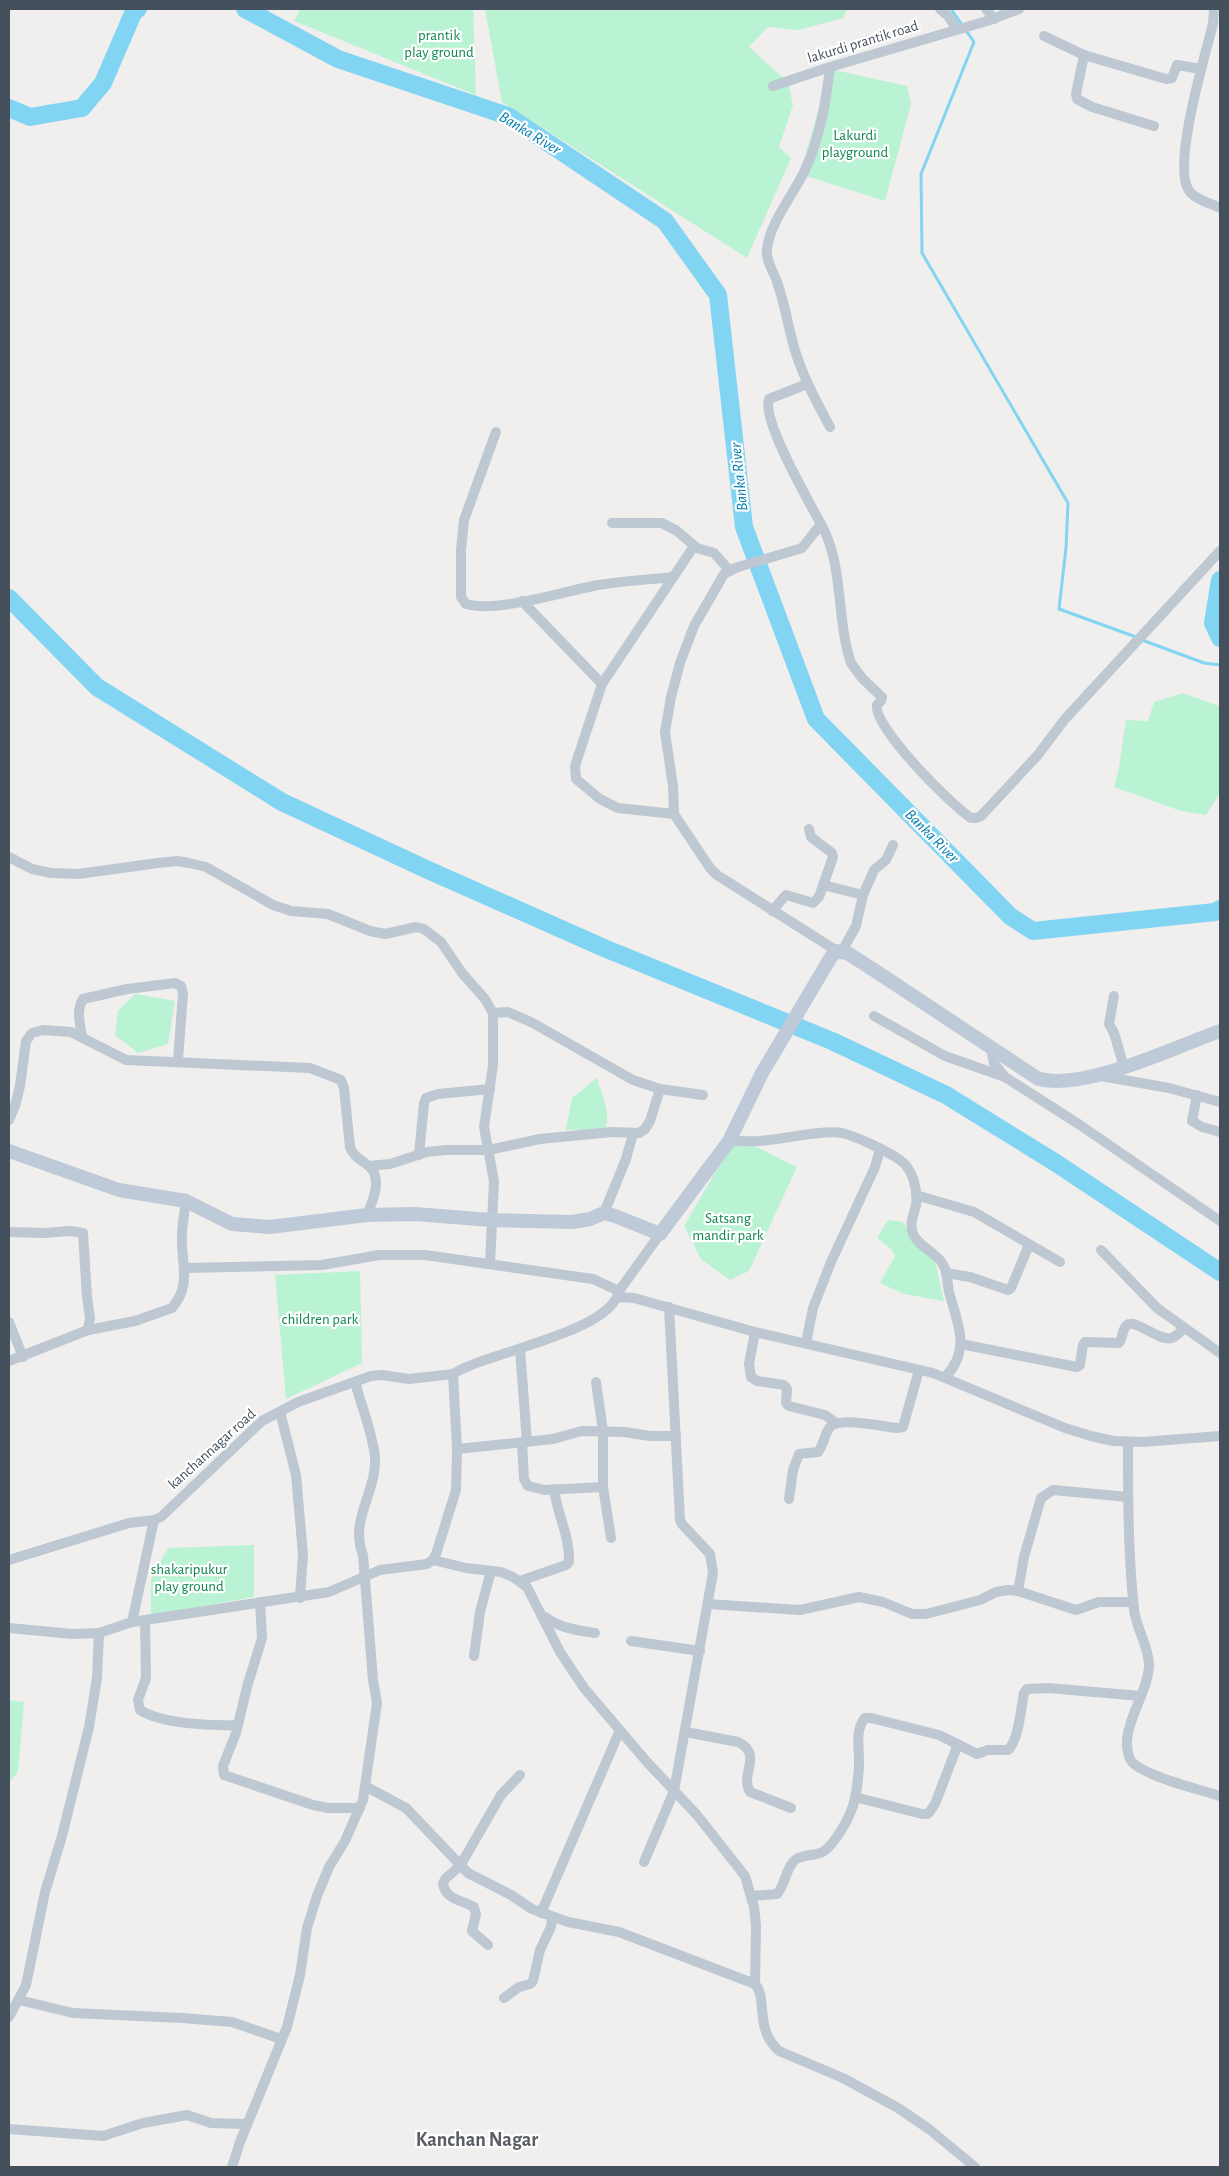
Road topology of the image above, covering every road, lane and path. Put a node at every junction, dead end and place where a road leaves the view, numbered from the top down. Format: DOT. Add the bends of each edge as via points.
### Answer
graph roads {
  1 [pos="940,9"];
  2 [pos="986,9"];
  3 [pos="1019,9"];
  4 [pos="1214,9"];
  5 [pos="994,19"];
  6 [pos="959,28"];
  7 [pos="1044,36"];
  8 [pos="1084,55"];
  9 [pos="830,67"];
  10 [pos="1201,69"];
  11 [pos="773,86"];
  12 [pos="1154,126"];
  13 [pos="1220,208"];
  14 [pos="808,384"];
  15 [pos="830,427"];
  16 [pos="496,432"];
  17 [pos="612,523"];
  18 [pos="821,524"];
  19 [pos="694,546"];
  20 [pos="1220,551"];
  21 [pos="730,567"];
  22 [pos="673,577"];
  23 [pos="522,601"];
  24 [pos="602,684"];
  25 [pos="674,814"];
  26 [pos="809,829"];
  27 [pos="893,845"];
  28 [pos="9,857"];
  29 [pos="823,885"];
  30 [pos="863,895"];
  31 [pos="772,911"];
  32 [pos="840,951"];
  33 [pos="1114,996"];
  34 [pos="493,1013"];
  35 [pos="874,1016"];
  36 [pos="1220,1031"];
  37 [pos="82,1037"];
  38 [pos="991,1048"];
  39 [pos="178,1061"];
  40 [pos="1124,1066"];
  41 [pos="1100,1075"];
  42 [pos="1005,1077"];
  43 [pos="490,1089"];
  44 [pos="660,1089"];
  45 [pos="1197,1095"];
  46 [pos="703,1096"];
  47 [pos="1220,1102"];
  48 [pos="9,1120"];
  49 [pos="1220,1132"];
  50 [pos="633,1134"];
  51 [pos="729,1140"];
  52 [pos="488,1150"];
  53 [pos="880,1150"];
  54 [pos="9,1151"];
  55 [pos="419,1155"];
  56 [pos="369,1166"];
  57 [pos="916,1195"];
  58 [pos="186,1201"];
  59 [pos="604,1213"];
  60 [pos="368,1215"];
  61 [pos="491,1220"];
  62 [pos="1220,1221"];
  63 [pos="9,1232"];
  64 [pos="660,1234"];
  65 [pos="1028,1245"];
  66 [pos="1102,1250"];
  67 [pos="1060,1262"];
  68 [pos="490,1264"];
  69 [pos="185,1268"];
  70 [pos="946,1273"];
  71 [pos="619,1294"];
  72 [pos="669,1307"];
  73 [pos="9,1322"];
  74 [pos="1185,1328"];
  75 [pos="88,1330"];
  76 [pos="755,1332"];
  77 [pos="806,1343"];
  78 [pos="960,1344"];
  79 [pos="520,1349"];
  80 [pos="1220,1353"];
  81 [pos="23,1357"];
  82 [pos="9,1361"];
  83 [pos="919,1370"];
  84 [pos="453,1374"];
  85 [pos="946,1377"];
  86 [pos="355,1382"];
  87 [pos="596,1382"];
  88 [pos="280,1412"];
  89 [pos="836,1423"];
  90 [pos="602,1430"];
  91 [pos="676,1436"];
  92 [pos="1220,1436"];
  93 [pos="524,1442"];
  94 [pos="1128,1442"];
  95 [pos="457,1449"];
  96 [pos="603,1486"];
  97 [pos="554,1489"];
  98 [pos="1128,1497"];
  99 [pos="789,1499"];
  100 [pos="154,1520"];
  101 [pos="612,1538"];
  102 [pos="9,1560"];
  103 [pos="432,1560"];
  104 [pos="491,1572"];
  105 [pos="365,1577"];
  106 [pos="520,1581"];
  107 [pos="1018,1591"];
  108 [pos="300,1598"];
  109 [pos="260,1602"];
  110 [pos="1133,1602"];
  111 [pos="708,1604"];
  112 [pos="542,1614"];
  113 [pos="145,1621"];
  114 [pos="132,1622"];
  115 [pos="9,1628"];
  116 [pos="99,1633"];
  117 [pos="595,1633"];
  118 [pos="631,1641"];
  119 [pos="700,1650"];
  120 [pos="474,1656"];
  121 [pos="1141,1696"];
  122 [pos="237,1725"];
  123 [pos="620,1730"];
  124 [pos="686,1732"];
  125 [pos="958,1744"];
  126 [pos="520,1775"];
  127 [pos="365,1786"];
  128 [pos="674,1791"];
  129 [pos="1220,1796"];
  130 [pos="855,1797"];
  131 [pos="360,1808"];
  132 [pos="791,1808"];
  133 [pos="644,1862"];
  134 [pos="460,1866"];
  135 [pos="751,1896"];
  136 [pos="541,1913"];
  137 [pos="552,1918"];
  138 [pos="488,1944"];
  139 [pos="755,1984"];
  140 [pos="504,1998"];
  141 [pos="19,2000"];
  142 [pos="9,2016"];
  143 [pos="281,2039"];
  144 [pos="247,2124"];
  145 [pos="9,2129"];
  146 [pos="232,2167"];
  147 [pos="975,2167"];
  1 -- 6 [label="street"];
  2 -- 5 [label="street"];
  3 -- 5 [label="street, lakurdi prantik road"];
  4 -- 10 [label="street"];
  5 -- 6 [label="street, lakurdi prantik road"];
  6 -- 9 [label="street, lakurdi prantik road"];
  7 -- 8 [label="street"];
  8 -- 10 [label="street" via="1166,79 1172,78 1177,65"];
  8 -- 12 [label="street" via="1077,99 1092,107"];
  9 -- 11 [label="street, lakurdi prantik road"];
  9 -- 14 [label="street" via="827,100 815,145 805,171 778,218 767,249 794,347"];
  10 -- 13 [label="street" via="1184,155 1185,182 1195,196"];
  14 -- 15 [label="street"];
  14 -- 18 [label="street" via="769,399 768,403 786,457"];
  16 -- 23 [label="street" via="464,520 461,596 466,604 474,606"];
  17 -- 19 [label="street" via="662,523"];
  18 -- 20 [label="street" via="833,558 851,663 882,697 877,713 900,748 971,818 980,816 1037,756 1065,719"];
  18 -- 21 [label="street" via="802,548"];
  19 -- 21 [label="street" via="714,553"];
  19 -- 22 [label="street"];
  21 -- 25 [label="street" via="694,626 671,697 665,732"];
  22 -- 23 [label="street" via="593,586"];
  22 -- 24 [label="street"];
  23 -- 24 [label="street"];
  24 -- 25 [label="street" via="575,766 576,779 600,799 618,808"];
  25 -- 31 [label="street" via="717,875"];
  26 -- 29 [label="street" via="811,837 833,857"];
  27 -- 30 [label="street" via="886,860 874,870"];
  28 -- 34 [label="street" via="32,869 78,874 177,861 189,863 206,867 273,905 291,911 328,914 385,934 407,928 424,929 441,942"];
  29 -- 30 [label="street"];
  29 -- 31 [label="street" via="813,903 786,895"];
  30 -- 32 [label="street" via="856,926"];
  31 -- 32 [label="street"];
  32 -- 38 [label="main road"];
  32 -- 51 [label="main road" via="831,957 762,1074"];
  33 -- 40 [label="street" via="1109,1024"];
  34 -- 43 [label="street"];
  34 -- 44 [label="street" via="513,1013 624,1076"];
  35 -- 42 [label="street" via="945,1056"];
  36 -- 40 [label="main road"];
  37 -- 39 [label="street" via="126,1060"];
  37 -- 39 [label="street" via="79,1012 83,999 175,983 184,993"];
  37 -- 48 [label="street" via="55,1030 32,1033 26,1041 15,1106"];
  38 -- 41 [label="main road" via="1036,1078 1046,1081 1078,1080"];
  38 -- 42 [label="street" via="994,1064"];
  39 -- 56 [label="street" via="310,1068 341,1080 350,1147 353,1155"];
  40 -- 41 [label="main road"];
  41 -- 45 [label="street"];
  42 -- 62 [label="street"];
  43 -- 52 [label="street" via="484,1127"];
  43 -- 55 [label="street" via="426,1098"];
  44 -- 46 [label="street"];
  44 -- 50 [label="street" via="645,1129"];
  45 -- 47 [label="street"];
  45 -- 49 [label="street" via="1192,1121"];
  50 -- 52 [label="street" via="612,1132 540,1139"];
  50 -- 59 [label="street"];
  51 -- 53 [label="street" via="757,1141 841,1133"];
  51 -- 64 [label="main road"];
  52 -- 55 [label="street" via="445,1150"];
  52 -- 61 [label="street" via="494,1181"];
  53 -- 57 [label="street" via="907,1166"];
  53 -- 77 [label="street" via="813,1308"];
  54 -- 58 [label="main road" via="119,1190"];
  55 -- 56 [label="street" via="390,1164"];
  56 -- 60 [label="street" via="376,1181"];
  57 -- 65 [label="street" via="974,1212"];
  57 -- 70 [label="street" via="912,1232 937,1256"];
  58 -- 60 [label="main road" via="232,1224 270,1228"];
  58 -- 69 [label="street" via="182,1243"];
  59 -- 61 [label="main road" via="572,1222"];
  59 -- 64 [label="main road"];
  60 -- 61 [label="main road" via="415,1214"];
  61 -- 68 [label="street"];
  63 -- 75 [label="street" via="83,1233 90,1318"];
  64 -- 71 [label="street, kanchannagar road"];
  65 -- 67 [label="street"];
  65 -- 70 [label="street" via="1008,1290"];
  66 -- 74 [label="street" via="1157,1308"];
  68 -- 69 [label="street" via="399,1254 322,1265"];
  68 -- 71 [label="street" via="593,1279"];
  69 -- 75 [label="street" via="183,1290 172,1308 135,1321"];
  70 -- 78 [label="street" via="960,1329"];
  71 -- 72 [label="street"];
  71 -- 79 [label="street, kanchannagar road" via="602,1313 586,1322 554,1338"];
  72 -- 76 [label="street"];
  72 -- 91 [label="street"];
  73 -- 81 [label="street"];
  74 -- 78 [label="street" via="1175,1337 1167,1338 1128,1324 1119,1343 1085,1342 1080,1365 1076,1367"];
  74 -- 80 [label="street"];
  75 -- 81 [label="street"];
  76 -- 77 [label="street"];
  76 -- 89 [label="street" via="748,1364 751,1377 784,1386 789,1406 826,1415"];
  77 -- 83 [label="street"];
  78 -- 85 [label="street" via="954,1368"];
  79 -- 84 [label="street, kanchannagar road"];
  79 -- 93 [label="street"];
  81 -- 82 [label="street"];
  83 -- 85 [label="street"];
  83 -- 89 [label="street" via="903,1427"];
  84 -- 86 [label="street, kanchannagar road" via="409,1379 382,1375"];
  84 -- 95 [label="street"];
  85 -- 94 [label="street" via="1065,1428"];
  86 -- 88 [label="street, kanchannagar road"];
  86 -- 105 [label="street" via="375,1458 357,1532"];
  87 -- 90 [label="street"];
  88 -- 100 [label="street, kanchannagar road" via="262,1421"];
  88 -- 108 [label="street" via="296,1475 302,1554"];
  89 -- 99 [label="street" via="830,1427 818,1452 799,1454"];
  90 -- 91 [label="street"];
  90 -- 93 [label="street"];
  90 -- 96 [label="street"];
  91 -- 111 [label="street" via="680,1520 706,1548 712,1560"];
  92 -- 94 [label="street"];
  93 -- 95 [label="street"];
  93 -- 97 [label="street" via="526,1484 533,1488"];
  94 -- 98 [label="street"];
  95 -- 103 [label="street" via="456,1490"];
  96 -- 97 [label="street"];
  96 -- 101 [label="street"];
  97 -- 106 [label="street" via="565,1530 569,1562"];
  98 -- 107 [label="street" via="1053,1490 1045,1494 1028,1540"];
  98 -- 110 [label="street"];
  100 -- 102 [label="street" via="124,1524"];
  100 -- 114 [label="street"];
  103 -- 104 [label="street"];
  103 -- 105 [label="street" via="427,1564 380,1570"];
  104 -- 106 [label="street" via="501,1572"];
  104 -- 120 [label="street" via="480,1612"];
  105 -- 108 [label="street" via="329,1592"];
  105 -- 127 [label="street" via="376,1703"];
  106 -- 112 [label="street"];
  107 -- 110 [label="street" via="1076,1610 1099,1602"];
  107 -- 111 [label="street" via="996,1592 980,1600 926,1614 912,1614 883,1602 859,1597 800,1610"];
  108 -- 109 [label="street"];
  109 -- 113 [label="street"];
  109 -- 122 [label="street" via="262,1638"];
  110 -- 121 [label="street" via="1149,1662"];
  111 -- 119 [label="street"];
  112 -- 117 [label="street" via="553,1623"];
  112 -- 123 [label="street" via="560,1652 584,1688"];
  113 -- 114 [label="street"];
  113 -- 122 [label="street" via="146,1678 138,1700 140,1710 153,1716 198,1725"];
  114 -- 116 [label="street"];
  115 -- 116 [label="street"];
  116 -- 141 [label="street" via="97,1678 89,1727 45,1892 26,1985"];
  118 -- 119 [label="street"];
  119 -- 124 [label="street"];
  121 -- 125 [label="street" via="1027,1689 1016,1738 1008,1750 988,1750 977,1754"];
  121 -- 129 [label="street" via="1128,1734 1131,1760 1139,1768"];
  122 -- 131 [label="street" via="223,1766 224,1775 313,1805"];
  123 -- 128 [label="street"];
  123 -- 136 [label="street"];
  124 -- 128 [label="street"];
  124 -- 132 [label="street" via="744,1745 749,1750 747,1782 750,1792"];
  125 -- 130 [label="street" via="928,1814"];
  125 -- 130 [label="street" via="930,1732 865,1718 859,1731"];
  126 -- 134 [label="street" via="501,1795"];
  127 -- 131 [label="street"];
  127 -- 134 [label="street" via="406,1808"];
  128 -- 133 [label="street"];
  128 -- 135 [label="street" via="736,1863 745,1876"];
  130 -- 135 [label="street" via="851,1812 828,1849 794,1860 778,1894"];
  131 -- 143 [label="street" via="316,1896 303,1946 294,2005"];
  134 -- 136 [label="street"];
  134 -- 138 [label="street" via="445,1879 444,1888 450,1896 474,1907 476,1914 472,1931"];
  135 -- 139 [label="street" via="756,1925"];
  136 -- 137 [label="street"];
  137 -- 139 [label="street" via="618,1932"];
  137 -- 140 [label="street" via="533,1981"];
  139 -- 147 [label="street" via="764,2030 779,2051 844,2078 898,2108"];
  141 -- 142 [label="street"];
  141 -- 143 [label="street" via="73,2014 232,2022"];
  143 -- 144 [label="street"];
  144 -- 145 [label="street" via="211,2123 187,2115 143,2123 103,2136"];
  144 -- 146 [label="street"];
}
